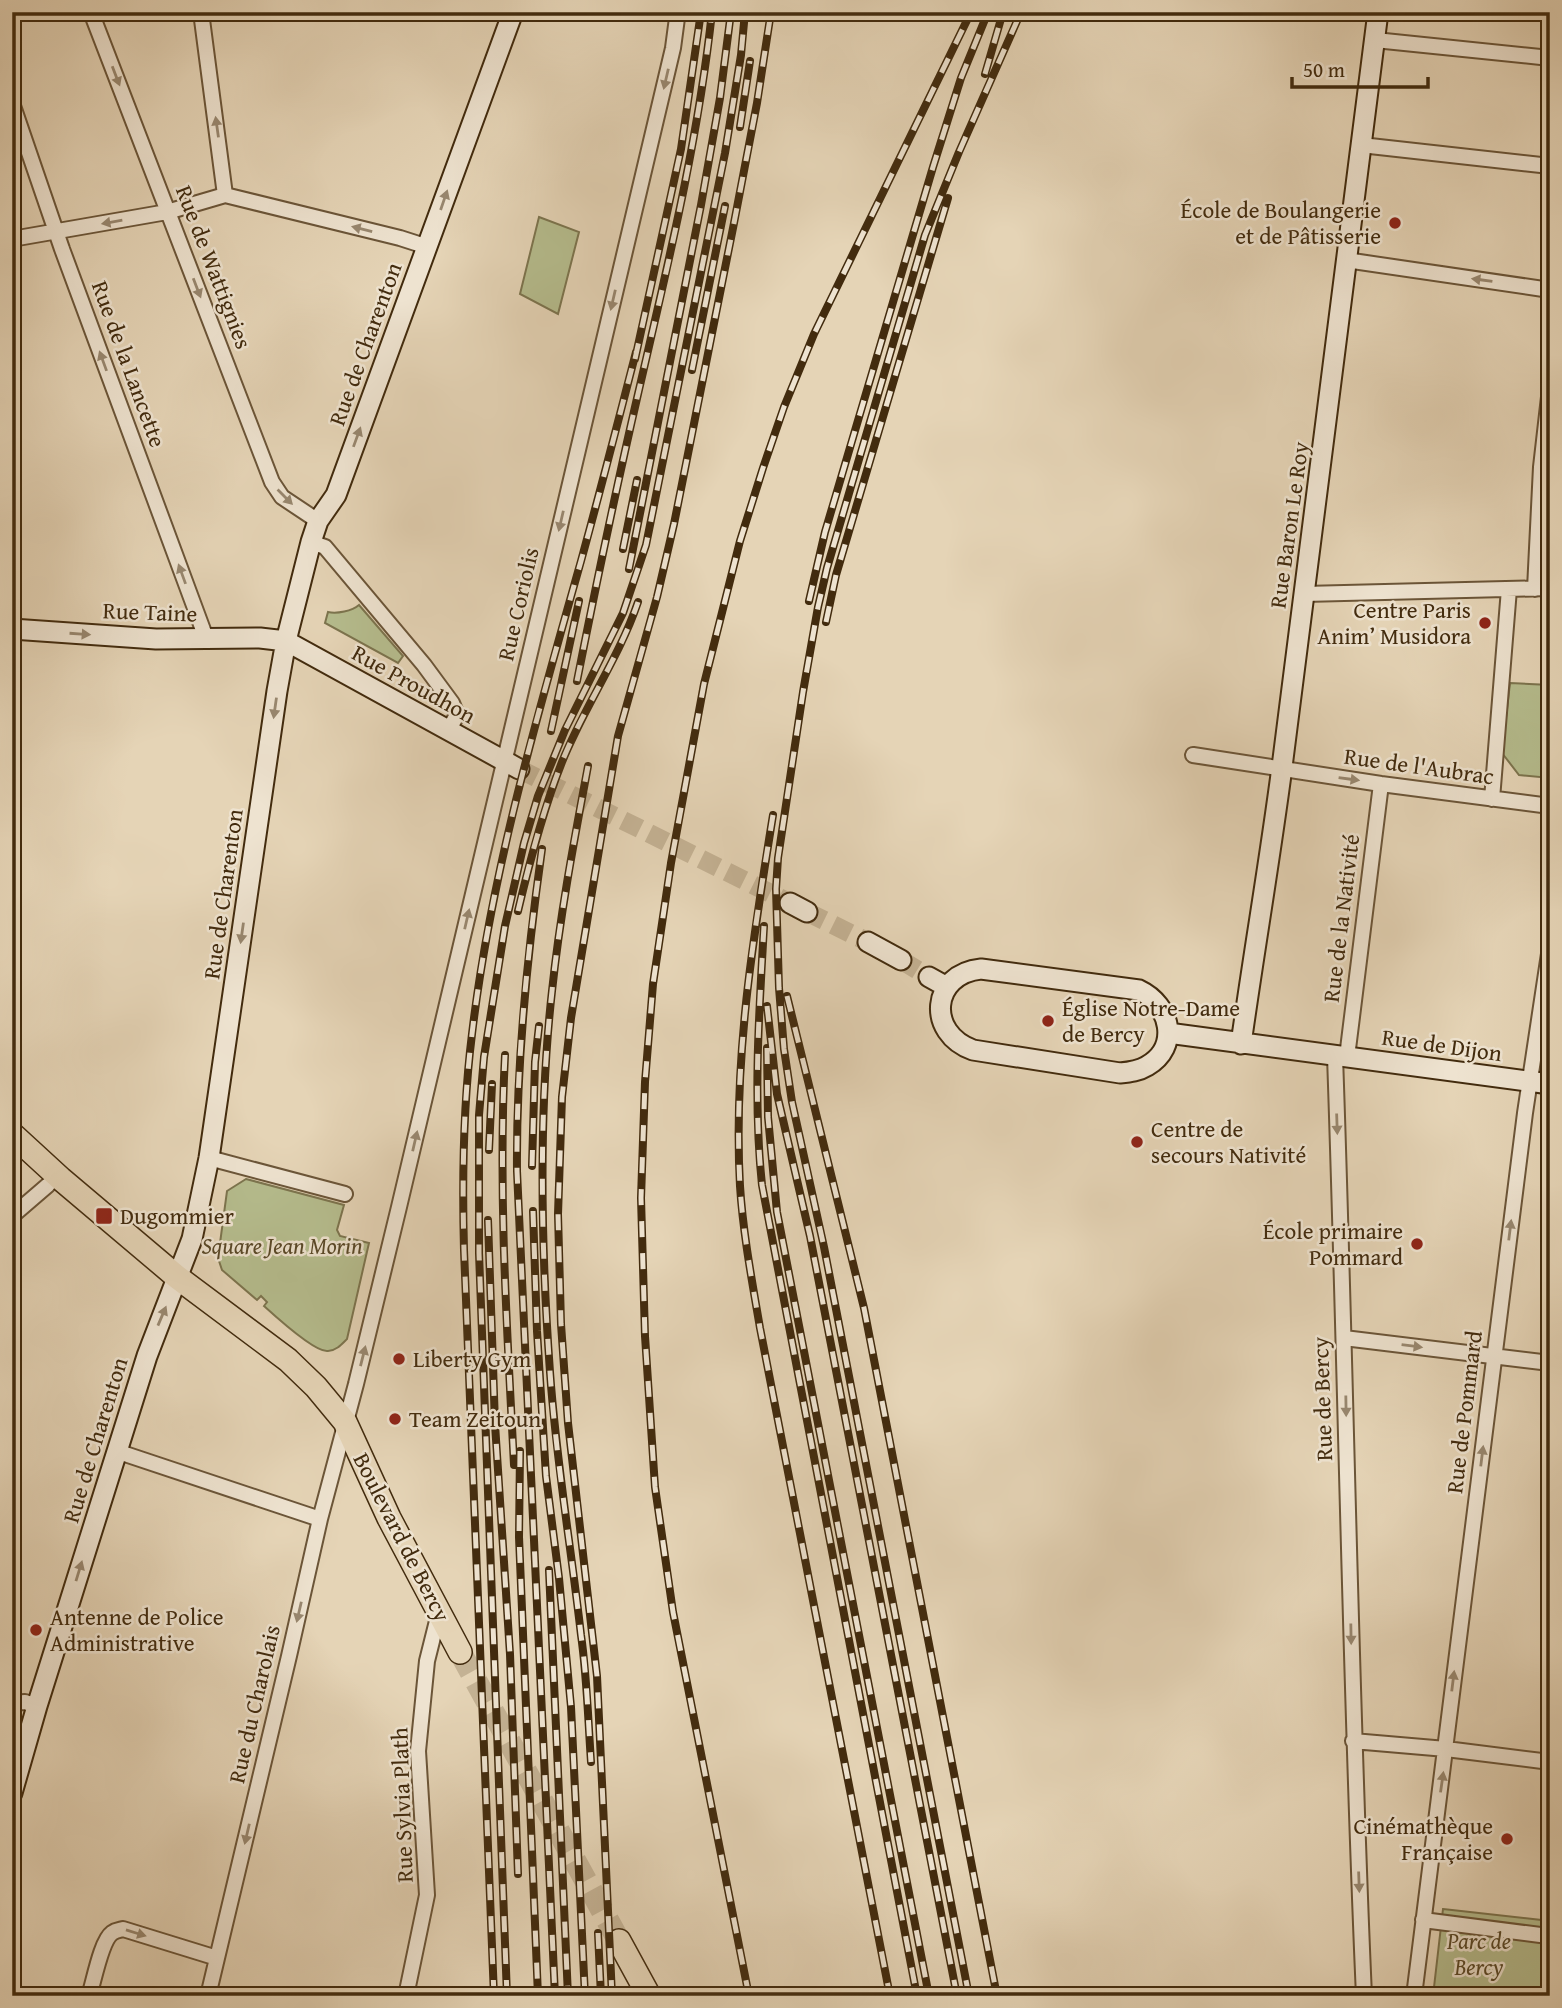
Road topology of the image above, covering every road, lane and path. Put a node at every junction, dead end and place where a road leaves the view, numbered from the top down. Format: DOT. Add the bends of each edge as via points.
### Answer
graph roads {
  1 [pos="91,12"];
  2 [pos="201,12"];
  3 [pos="513,12"];
  4 [pos="674,12"];
  5 [pos="1378,12"];
  6 [pos="1375,40"];
  7 [pos="1550,58"];
  8 [pos="12,103"];
  9 [pos="1362,145"];
  10 [pos="1550,166"];
  11 [pos="225,195"];
  12 [pos="167,212"];
  13 [pos="57,232"];
  14 [pos="12,239"];
  15 [pos="428,247"];
  16 [pos="1346,260"];
  17 [pos="1549,286"];
  18 [pos="1550,388"];
  19 [pos="1545,467"];
  20 [pos="318,521"];
  21 [pos="310,542"];
  22 [pos="1509,589"];
  23 [pos="1542,589"];
  24 [pos="1304,594"];
  25 [pos="12,629"];
  26 [pos="206,638"];
  27 [pos="286,641"];
  28 [pos="448,731"];
  29 [pos="1193,755"];
  30 [pos="511,765"];
  31 [pos="1282,769"];
  32 [pos="1381,784"];
  33 [pos="1492,799"];
  34 [pos="1550,806"];
  35 [pos="868,942"];
  36 [pos="1550,947"];
  37 [pos="901,960"];
  38 [pos="929,977"];
  39 [pos="947,987"];
  40 [pos="1168,1033"];
  41 [pos="1241,1044"];
  42 [pos="1341,1057"];
  43 [pos="1540,1083"];
  44 [pos="12,1134"];
  45 [pos="209,1158"];
  46 [pos="48,1185"];
  47 [pos="345,1194"];
  48 [pos="12,1216"];
  49 [pos="177,1277"];
  50 [pos="1344,1338"];
  51 [pos="1494,1356"];
  52 [pos="1550,1363"];
  53 [pos="345,1422"];
  54 [pos="117,1451"];
  55 [pos="320,1519"];
  56 [pos="440,1613"];
  57 [pos="460,1652"];
  58 [pos="12,1703"];
  59 [pos="37,1706"];
  60 [pos="1353,1741"];
  61 [pos="1446,1749"];
  62 [pos="1550,1762"];
  63 [pos="12,1793"];
  64 [pos="1423,1920"];
  65 [pos="1550,1935"];
  66 [pos="620,1941"];
  67 [pos="217,1958"];
  68 [pos="212,1995"];
  69 [pos="89,1996"];
  70 [pos="406,1996"];
  71 [pos="649,1996"];
  72 [pos="1364,1996"];
  73 [pos="1414,1996"];
  1 -- 12 [label="street, Rue de Wattignies, one-way"];
  11 -- 2 [label="street, one-way"];
  15 -- 3 [label="street, Rue de Charenton, one-way"];
  4 -- 30 [label="street, Rue Coriolis, one-way" via="673,48"];
  5 -- 6 [label="street, Rue Baron Le Roy"];
  6 -- 7 [label="street"];
  6 -- 9 [label="street, Rue Baron Le Roy"];
  8 -- 13 [label="street, Rue de la Lancette"];
  9 -- 10 [label="street"];
  9 -- 16 [label="street, Rue Baron Le Roy"];
  11 -- 12 [label="street"];
  15 -- 11 [label="street, one-way"];
  12 -- 13 [label="street, one-way"];
  12 -- 20 [label="street, Rue de Wattignies, one-way" via="272,482 282,497"];
  13 -- 14 [label="street"];
  26 -- 13 [label="street, Rue de la Lancette, one-way"];
  20 -- 15 [label="street, Rue de Charenton, one-way" via="336,495"];
  17 -- 16 [label="street, one-way"];
  16 -- 24 [label="street, Rue Baron Le Roy"];
  18 -- 19 [label="street"];
  19 -- 23 [label="street"];
  20 -- 21 [label="street, Rue de Charenton"];
  21 -- 27 [label="street, Rue de Charenton"];
  21 -- 28 [label="street" via="325,547 452,703 457,715"];
  22 -- 23 [label="street"];
  22 -- 24 [label="street"];
  22 -- 33 [label="street"];
  24 -- 31 [label="street, Rue Baron Le Roy"];
  25 -- 26 [label="street, Rue Taine, one-way"];
  26 -- 27 [label="street, Rue Taine"];
  27 -- 28 [label="street, Rue Proudhon"];
  27 -- 45 [label="street, Rue de Charenton, one-way"];
  28 -- 30 [label="street, Rue Proudhon"];
  29 -- 31 [label="street, Rue de l'Aubrac"];
  53 -- 30 [label="street, Rue Coriolis, one-way"];
  31 -- 32 [label="street, Rue de l'Aubrac, one-way"];
  31 -- 41 [label="street, Rue Baron Le Roy"];
  32 -- 33 [label="street, Rue de l'Aubrac"];
  32 -- 42 [label="street, Rue de la Nativité"];
  33 -- 34 [label="street, Rue de l'Aubrac"];
  35 -- 37 [label="street"];
  36 -- 43 [label="street, Rue de Pommard"];
  38 -- 39 [label="street"];
  39 -- 40 [label="street" via="965,972 981,969 1139,990 1159,1005"];
  39 -- 40 [label="street" via="941,1001 945,1030 973,1050 1120,1073 1154,1062"];
  40 -- 41 [label="street, Rue de Dijon"];
  41 -- 42 [label="street, Rue de Dijon"];
  42 -- 43 [label="street, Rue de Dijon"];
  42 -- 50 [label="street, Rue de Bercy, one-way"];
  51 -- 43 [label="street, Rue de Pommard, one-way"];
  44 -- 49 [label="main road, Boulevard de Bercy"];
  45 -- 47 [label="street"];
  45 -- 49 [label="street, Rue de Charenton" via="192,1240"];
  46 -- 48 [label="street"];
  49 -- 53 [label="main road, Boulevard de Bercy" via="288,1360"];
  54 -- 49 [label="street, Rue de Charenton, one-way" via="146,1356"];
  50 -- 51 [label="street, one-way"];
  50 -- 60 [label="street, Rue de Bercy, one-way"];
  51 -- 52 [label="street"];
  61 -- 51 [label="street, Rue de Pommard, one-way"];
  53 -- 55 [label="street, Rue du Charolais"];
  53 -- 56 [label="main road, Boulevard de Bercy"];
  54 -- 55 [label="street"];
  59 -- 54 [label="street, Rue de Charenton, one-way"];
  55 -- 67 [label="street, Rue du Charolais, one-way"];
  56 -- 57 [label="main road, Boulevard de Bercy"];
  56 -- 70 [label="street, Rue Sylvia Plath" via="427,1661 418,1751 427,1895"];
  58 -- 59 [label="street"];
  59 -- 63 [label="street, Rue de Charenton"];
  60 -- 61 [label="street"];
  60 -- 72 [label="street, Rue de Bercy, one-way"];
  61 -- 62 [label="street"];
  64 -- 61 [label="street, one-way"];
  64 -- 65 [label="street"];
  64 -- 73 [label="street"];
  66 -- 71 [label="main road"];
  67 -- 68 [label="street, Rue du Charolais"];
  69 -- 67 [label="street, one-way" via="106,1941 119,1930"];
}
